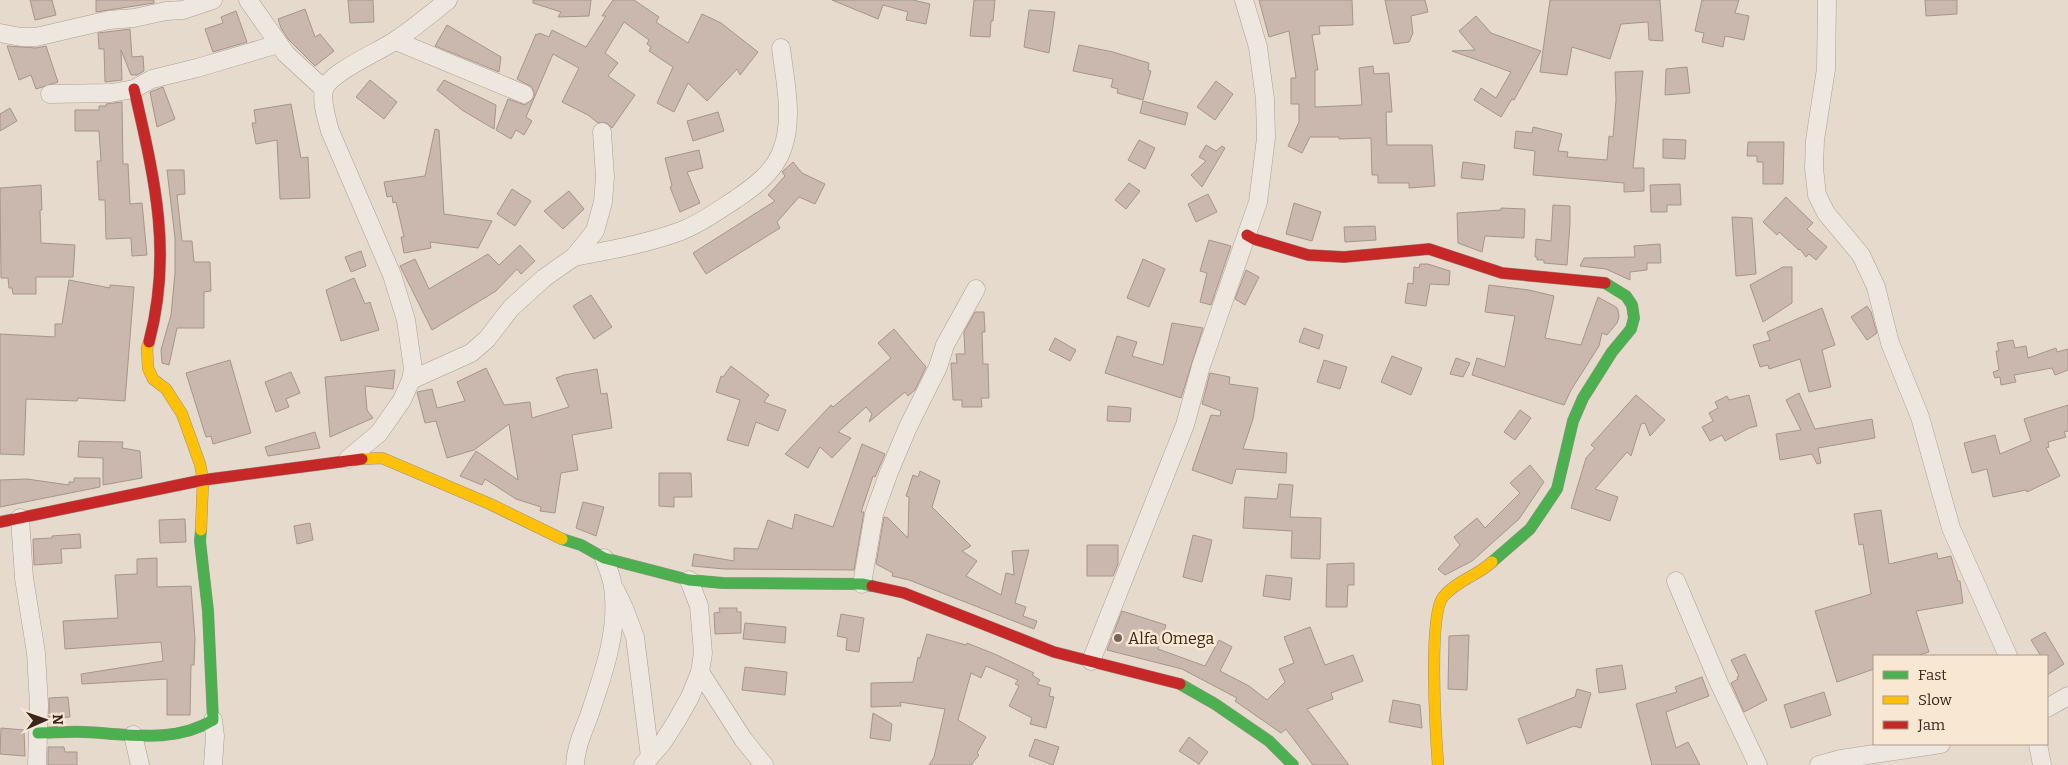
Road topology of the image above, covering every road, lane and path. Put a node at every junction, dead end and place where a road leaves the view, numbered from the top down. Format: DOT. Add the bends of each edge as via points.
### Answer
graph roads {
  1 [pos="212,0"];
  2 [pos="248,0"];
  3 [pos="448,0"];
  4 [pos="1244,0"];
  5 [pos="1827,0"];
  6 [pos="145,8"];
  7 [pos="0,33"];
  8 [pos="396,41"];
  9 [pos="278,44"];
  10 [pos="781,48"];
  11 [pos="134,89"];
  12 [pos="324,89"];
  13 [pos="50,94"];
  14 [pos="524,94"];
  15 [pos="602,132"];
  16 [pos="1247,235"];
  17 [pos="574,257"];
  18 [pos="976,289"];
  19 [pos="411,380"];
  20 [pos="348,459"];
  21 [pos="203,480"];
  22 [pos="20,518"];
  23 [pos="0,522"];
  24 [pos="604,558"];
  25 [pos="689,580"];
  26 [pos="1676,581"];
  27 [pos="862,584"];
  28 [pos="613,586"];
  29 [pos="2008,655"];
  30 [pos="1091,661"];
  31 [pos="700,672"];
  32 [pos="2068,696"];
  33 [pos="2048,707"];
  34 [pos="213,720"];
  35 [pos="38,733"];
  36 [pos="133,735"];
  37 [pos="1934,745"];
  38 [pos="2038,745"];
  39 [pos="646,761"];
  40 [pos="37,765"];
  41 [pos="140,765"];
  42 [pos="213,765"];
  43 [pos="575,765"];
  44 [pos="764,765"];
  45 [pos="1293,765"];
  46 [pos="1438,765"];
  47 [pos="1758,765"];
  48 [pos="1819,765"];
  49 [pos="2042,765"];
  1 -- 6 [label="street" via="183,10"];
  2 -- 9 [label="street"];
  3 -- 8 [label="street"];
  4 -- 16 [label="street" via="1263,76 1266,138 1258,202"];
  5 -- 29 [label="street" via="1826,69 1815,140 1817,195 1826,213 1861,255 1876,287 1890,343 1920,417 1951,528"];
  6 -- 7 [label="street" via="36,37 20,38"];
  8 -- 12 [label="street" via="340,72"];
  8 -- 14 [label="street"];
  9 -- 11 [label="street" via="152,79"];
  9 -- 12 [label="street"];
  10 -- 17 [label="street" via="788,103 787,131 783,150 773,169 750,190 682,230 618,249"];
  11 -- 13 [label="street" via="111,93"];
  11 -- 21 [label="street" via="153,171 161,240 161,273 147,348 148,368 182,414"];
  12 -- 19 [label="street" via="330,131 392,276 406,320 413,369"];
  15 -- 17 [label="street" via="603,202 595,231"];
  16 -- 30 [label="street" via="1201,366 1185,425"];
  16 -- 46 [label="street" via="1308,255 1344,257 1429,249 1486,270 1604,283 1626,296 1632,305 1634,318 1631,329 1597,374 1573,421 1557,489 1530,530 1480,573 1457,584 1442,599 1435,633"];
  17 -- 19 [label="street" via="544,278 511,308 487,339 471,353"];
  18 -- 27 [label="street" via="945,345 889,472 874,514"];
  19 -- 20 [label="street" via="402,400 379,433"];
  20 -- 21 [label="street"];
  20 -- 24 [label="street" via="382,458 582,545"];
  21 -- 22 [label="street"];
  21 -- 34 [label="street" via="200,541 208,611"];
  22 -- 23 [label="street"];
  22 -- 35 [label="street" via="24,578 36,653"];
  24 -- 25 [label="street"];
  24 -- 28 [label="street"];
  25 -- 27 [label="street"];
  25 -- 31 [label="street" via="699,606"];
  26 -- 47 [label="street"];
  27 -- 30 [label="street" via="904,593 1054,652"];
  28 -- 39 [label="street" via="635,637"];
  28 -- 43 [label="street" via="614,626"];
  30 -- 45 [label="street" via="1178,683 1215,704 1269,742"];
  31 -- 39 [label="street" via="677,720"];
  31 -- 44 [label="street" via="743,739"];
  32 -- 33 [label="street"];
  34 -- 36 [label="street" via="191,731"];
  34 -- 42 [label="street"];
  35 -- 36 [label="street"];
  35 -- 40 [label="street"];
  36 -- 41 [label="street"];
  37 -- 48 [label="street"];
  38 -- 49 [label="street"];
}
